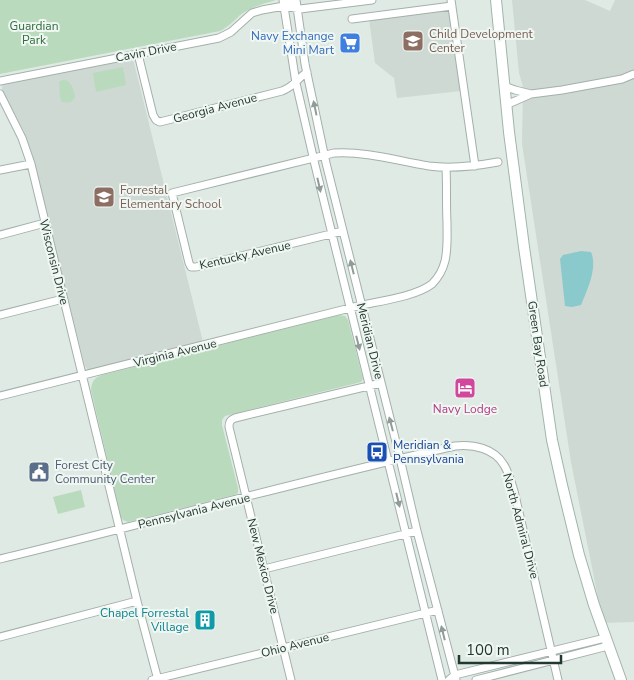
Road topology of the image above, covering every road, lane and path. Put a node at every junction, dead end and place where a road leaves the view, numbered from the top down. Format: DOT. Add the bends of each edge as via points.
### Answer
graph roads {
  1 [pos="294,0"];
  2 [pos="372,0"];
  3 [pos="496,0"];
  4 [pos="284,3"];
  5 [pos="452,3"];
  6 [pos="297,9"];
  7 [pos="352,19"];
  8 [pos="138,54"];
  9 [pos="307,72"];
  10 [pos="634,74"];
  11 [pos="0,81"];
  12 [pos="296,83"];
  13 [pos="504,86"];
  14 [pos="0,94"];
  15 [pos="531,94"];
  16 [pos="506,105"];
  17 [pos="4,109"];
  18 [pos="324,155"];
  19 [pos="313,158"];
  20 [pos="498,162"];
  21 [pos="31,164"];
  22 [pos="475,166"];
  23 [pos="446,168"];
  24 [pos="0,170"];
  25 [pos="45,224"];
  26 [pos="343,231"];
  27 [pos="331,234"];
  28 [pos="0,235"];
  29 [pos="63,299"];
  30 [pos="362,305"];
  31 [pos="349,309"];
  32 [pos="0,315"];
  33 [pos="83,376"];
  34 [pos="381,383"];
  35 [pos="369,386"];
  36 [pos="0,396"];
  37 [pos="400,458"];
  38 [pos="388,461"];
  39 [pos="246,497"];
  40 [pos="120,530"];
  41 [pos="417,532"];
  42 [pos="406,534"];
  43 [pos="0,559"];
  44 [pos="264,569"];
  45 [pos="137,601"];
  46 [pos="438,610"];
  47 [pos="426,613"];
  48 [pos="0,637"];
  49 [pos="607,642"];
  50 [pos="283,648"];
  51 [pos="552,651"];
  52 [pos="554,661"];
  53 [pos="453,678"];
  54 [pos="156,680"];
  55 [pos="291,680"];
  56 [pos="442,680"];
  57 [pos="476,680"];
  58 [pos="558,680"];
  59 [pos="621,680"];
  1 -- 4 [label="street, Cavin Drive"];
  1 -- 6 [label="street, Meridian Drive"];
  2 -- 6 [label="street, Cavin Drive"];
  3 -- 13 [label="main road, Green Bay Road"];
  4 -- 6 [label="street, Cavin Drive"];
  4 -- 8 [label="street, Cavin Drive" via="252,13 220,38"];
  4 -- 12 [label="street, Meridian Drive"];
  5 -- 7 [label="street"];
  5 -- 22 [label="street"];
  6 -- 9 [label="street, Meridian Drive"];
  8 -- 11 [label="street, Cavin Drive"];
  8 -- 12 [label="street, Georgia Avenue" via="154,115 160,122 282,91"];
  9 -- 12 [label="street, Georgia Avenue"];
  18 -- 9 [label="street, Meridian Drive, one-way"];
  10 -- 15 [label="street" via="622,79"];
  12 -- 19 [label="street, Meridian Drive"];
  13 -- 15 [label="street"];
  13 -- 16 [label="main road, Green Bay Road"];
  14 -- 17 [label="street, Wisconsin Drive"];
  15 -- 16 [label="street"];
  16 -- 49 [label="main road, Green Bay Road" via="552,440 575,539"];
  17 -- 21 [label="street, Wisconsin Drive" via="22,138"];
  18 -- 19 [label="street"];
  18 -- 23 [label="street" via="359,154"];
  18 -- 26 [label="street, Meridian Drive"];
  19 -- 27 [label="street, Meridian Drive, one-way"];
  19 -- 27 [label="street, Kentucky Avenue" via="172,193 191,267"];
  20 -- 22 [label="street"];
  21 -- 24 [label="street"];
  21 -- 25 [label="street, Wisconsin Drive"];
  22 -- 23 [label="street"];
  23 -- 30 [label="street, Virginia Avenue" via="447,246 444,266 437,278 420,290"];
  25 -- 28 [label="street"];
  25 -- 29 [label="street, Wisconsin Drive"];
  26 -- 27 [label="street, Kentucky Avenue"];
  30 -- 26 [label="street, Meridian Drive, one-way"];
  27 -- 31 [label="street, Meridian Drive"];
  29 -- 32 [label="street"];
  29 -- 33 [label="street, Wisconsin Drive"];
  30 -- 31 [label="street, Virginia Avenue"];
  30 -- 34 [label="street, Meridian Drive"];
  31 -- 33 [label="street, Virginia Avenue"];
  31 -- 35 [label="street, Meridian Drive, one-way"];
  33 -- 36 [label="street, Virginia Avenue"];
  33 -- 40 [label="street, Wisconsin Drive"];
  34 -- 35 [label="street"];
  37 -- 34 [label="street, Meridian Drive, one-way"];
  35 -- 38 [label="street, Meridian Drive"];
  35 -- 39 [label="street, New Mexico Drive" via="231,420 229,428"];
  37 -- 38 [label="street, North Admiral Drive"];
  37 -- 41 [label="street, Meridian Drive"];
  37 -- 51 [label="street, North Admiral Drive" via="468,444 483,448 503,462 514,491"];
  38 -- 39 [label="street, Pennsylvania Avenue"];
  38 -- 42 [label="street, Meridian Drive, one-way"];
  39 -- 40 [label="street, Pennsylvania Avenue"];
  39 -- 44 [label="street, New Mexico Drive"];
  40 -- 43 [label="street, Pennsylvania Avenue"];
  40 -- 45 [label="street"];
  41 -- 42 [label="street"];
  41 -- 46 [label="street, Meridian Drive"];
  42 -- 44 [label="street"];
  42 -- 47 [label="street, Meridian Drive"];
  44 -- 50 [label="street, New Mexico Drive"];
  45 -- 48 [label="street"];
  45 -- 54 [label="street"];
  46 -- 47 [label="street, Ohio Avenue"];
  53 -- 46 [label="street, Meridian Drive, one-way"];
  47 -- 50 [label="street, Ohio Avenue"];
  47 -- 56 [label="street, Meridian Drive"];
  49 -- 51 [label="street"];
  49 -- 52 [label="street"];
  49 -- 59 [label="main road, Green Bay Road"];
  50 -- 54 [label="street, Ohio Avenue"];
  50 -- 55 [label="street, New Mexico Drive"];
  51 -- 52 [label="street, North Admiral Drive"];
  51 -- 53 [label="street"];
  52 -- 57 [label="street"];
  52 -- 58 [label="street, North Admiral Drive"];
}
